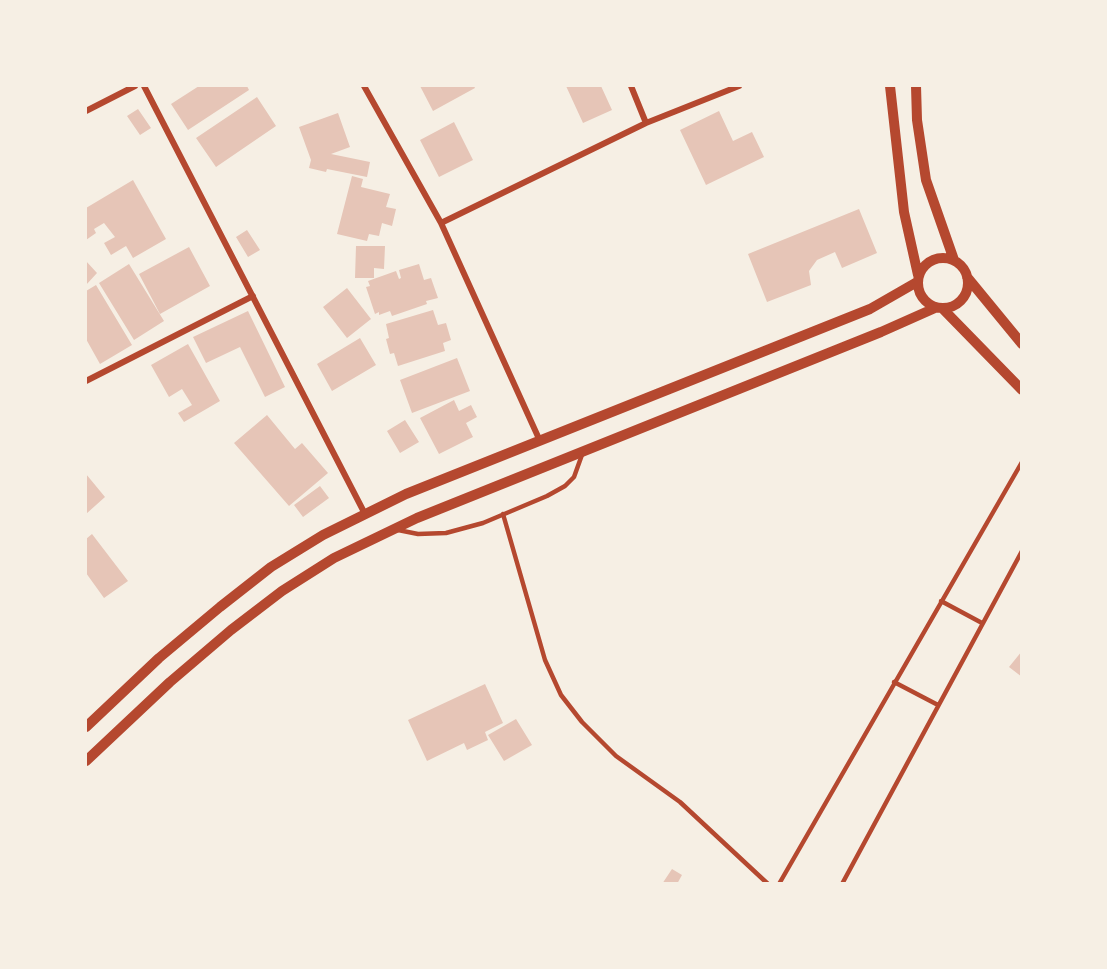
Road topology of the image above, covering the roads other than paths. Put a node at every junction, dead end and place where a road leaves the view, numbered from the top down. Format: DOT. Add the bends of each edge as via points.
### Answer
graph roads {
  1 [pos="135,86"];
  2 [pos="144,86"];
  3 [pos="364,86"];
  4 [pos="632,86"];
  5 [pos="739,86"];
  6 [pos="890,86"];
  7 [pos="916,86"];
  8 [pos="86,111"];
  9 [pos="646,123"];
  10 [pos="441,223"];
  11 [pos="954,260"];
  12 [pos="968,277"];
  13 [pos="918,278"];
  14 [pos="253,296"];
  15 [pos="939,308"];
  16 [pos="1022,344"];
  17 [pos="86,381"];
  18 [pos="1022,390"];
  19 [pos="540,441"];
  20 [pos="583,452"];
  21 [pos="1022,462"];
  22 [pos="365,514"];
  23 [pos="503,514"];
  24 [pos="394,529"];
  25 [pos="1022,551"];
  26 [pos="940,602"];
  27 [pos="982,623"];
  28 [pos="894,682"];
  29 [pos="938,705"];
  30 [pos="86,727"];
  31 [pos="86,761"];
  32 [pos="768,884"];
  33 [pos="779,884"];
  34 [pos="842,884"];
  1 -- 8 [label="street"];
  2 -- 14 [label="street"];
  3 -- 10 [label="street"];
  4 -- 9 [label="street"];
  5 -- 9 [label="street"];
  6 -- 13 [label="street" via="904,212"];
  7 -- 11 [label="street" via="926,180"];
  9 -- 10 [label="street"];
  10 -- 19 [label="street"];
  11 -- 12 [label="street"];
  11 -- 13 [label="street" via="933,260 924,266"];
  12 -- 15 [label="street" via="960,302"];
  12 -- 16 [label="street"];
  13 -- 15 [label="street" via="919,293 925,302"];
  13 -- 19 [label="street" via="870,309"];
  14 -- 17 [label="street"];
  14 -- 22 [label="street"];
  15 -- 18 [label="street"];
  15 -- 20 [label="street"];
  19 -- 22 [label="street"];
  20 -- 23 [label="lane" via="574,477 565,486"];
  20 -- 24 [label="street"];
  21 -- 26 [label="lane"];
  22 -- 30 [label="street" via="271,567 159,658"];
  23 -- 24 [label="lane" via="446,533 418,534"];
  23 -- 32 [label="lane" via="545,660 561,695 616,756 680,802"];
  24 -- 31 [label="street" via="334,558 282,591 170,682"];
  25 -- 27 [label="lane"];
  26 -- 27 [label="lane"];
  26 -- 28 [label="lane"];
  27 -- 29 [label="lane"];
  28 -- 29 [label="lane"];
  28 -- 33 [label="lane"];
  29 -- 34 [label="lane"];
}
